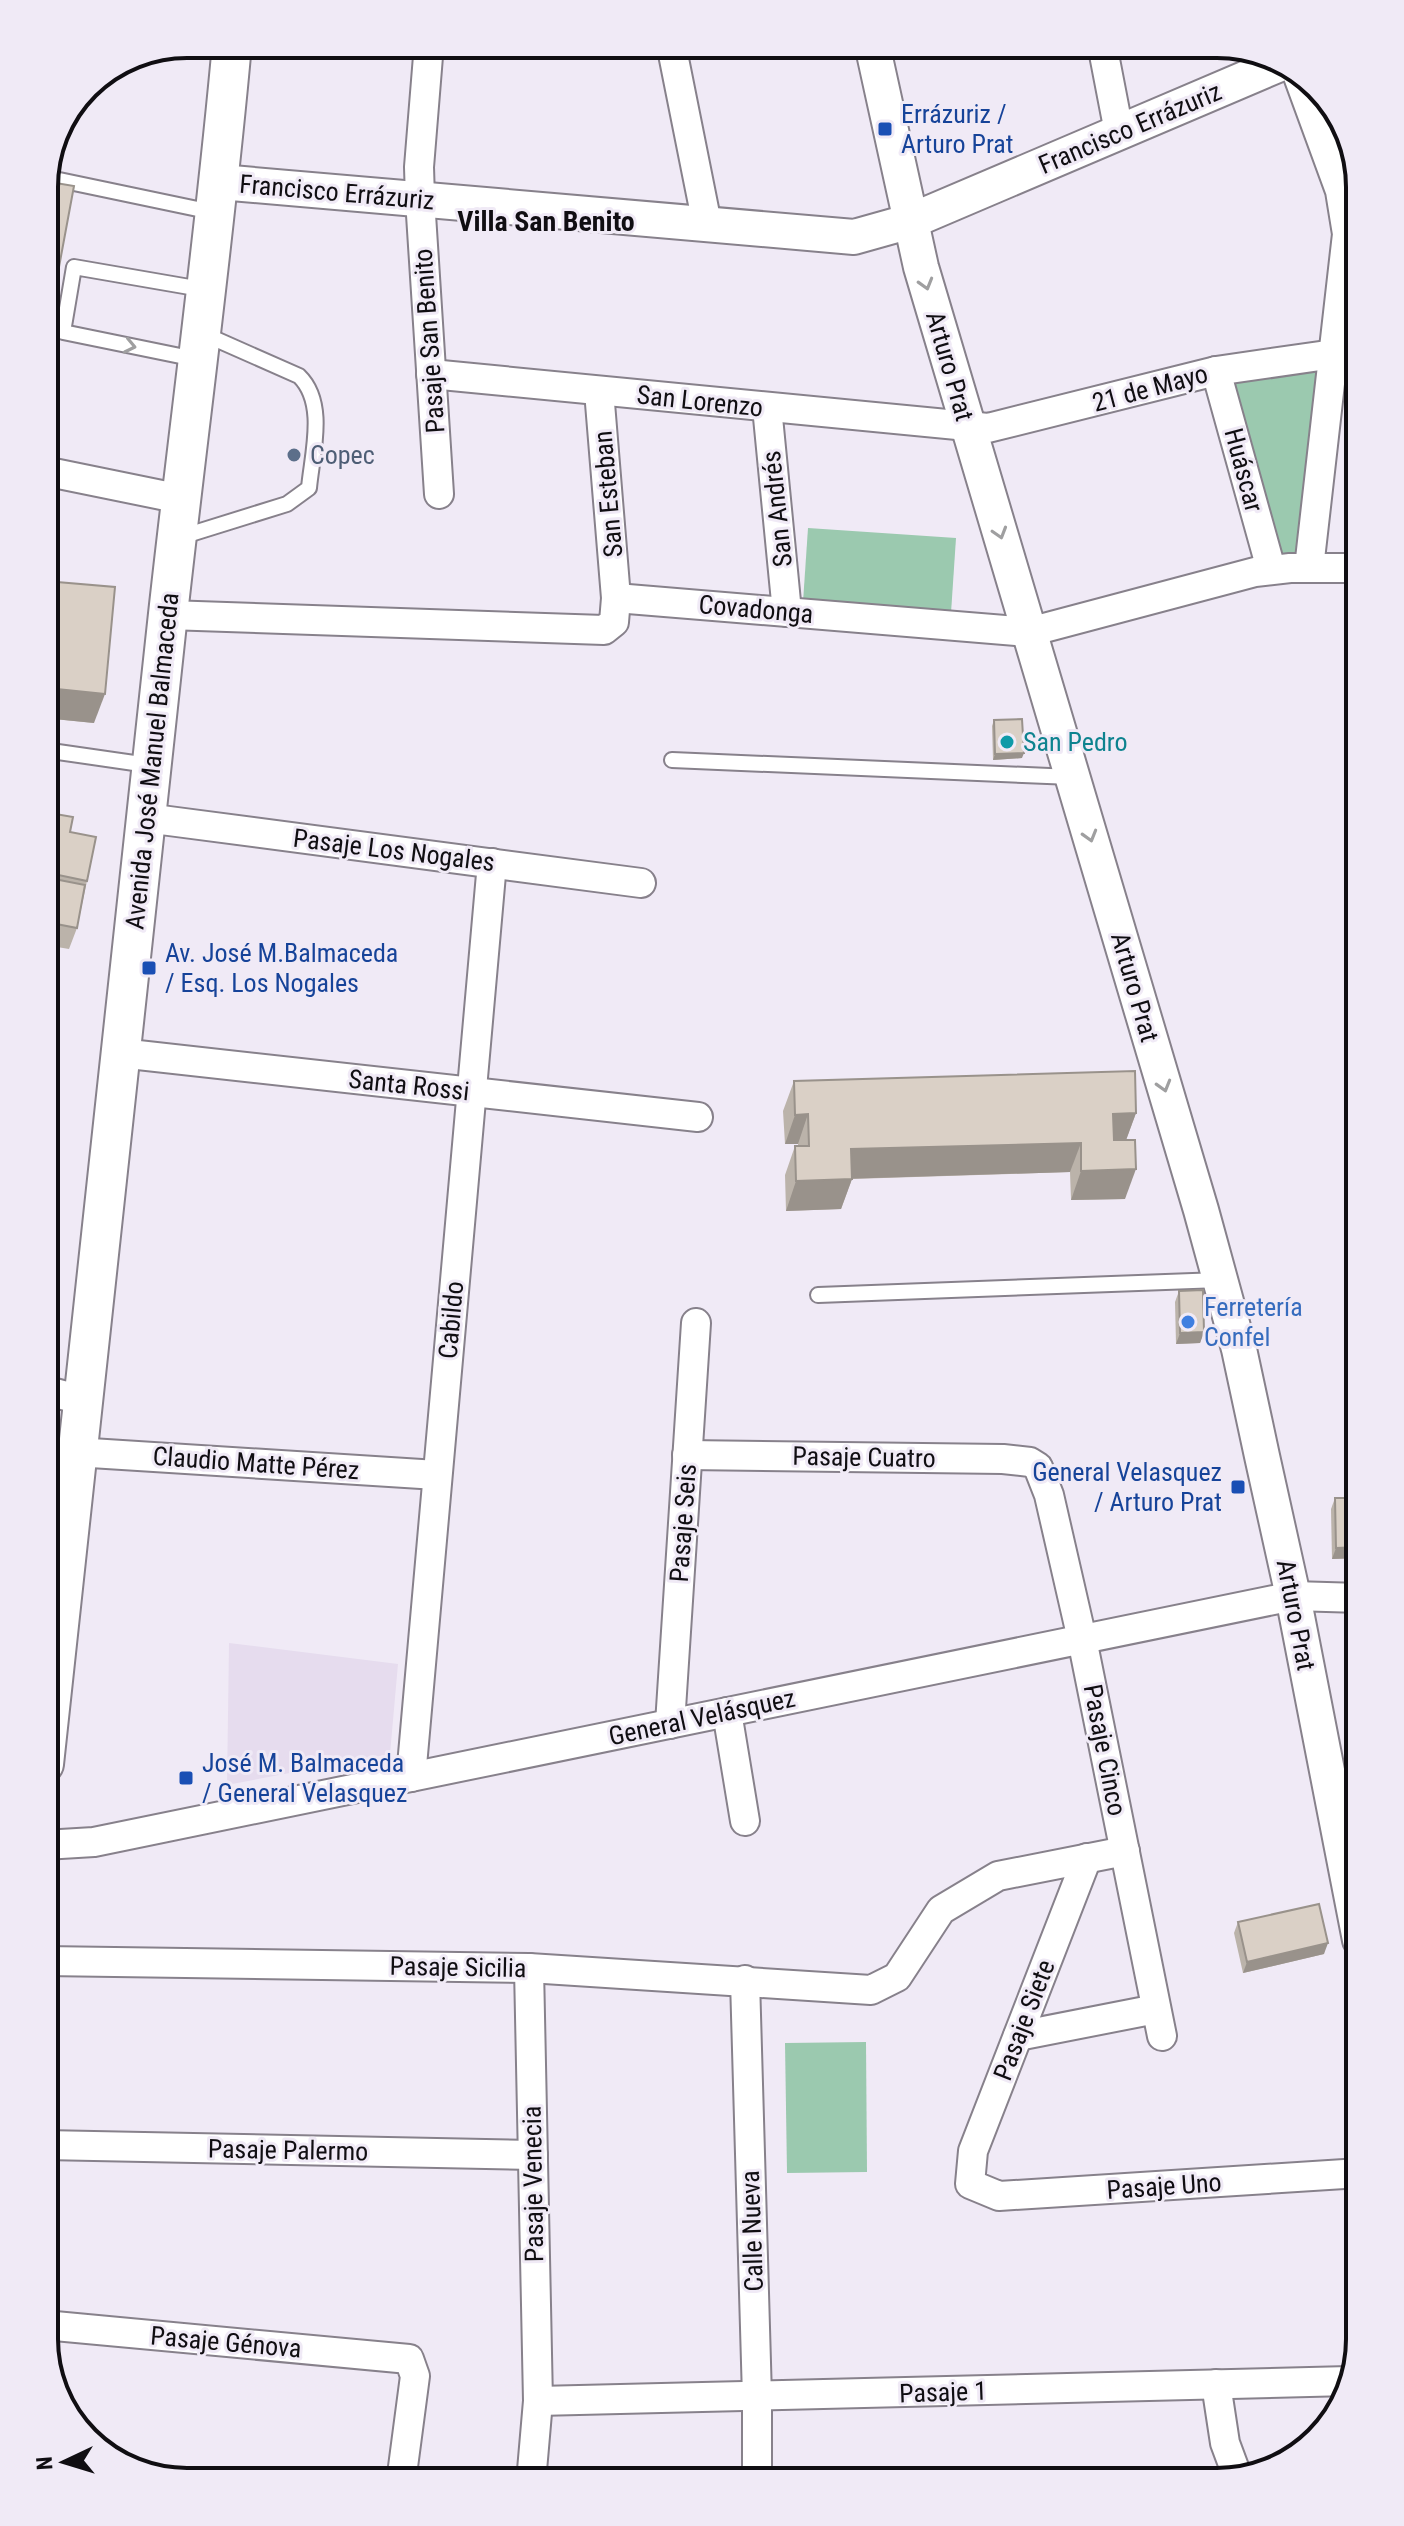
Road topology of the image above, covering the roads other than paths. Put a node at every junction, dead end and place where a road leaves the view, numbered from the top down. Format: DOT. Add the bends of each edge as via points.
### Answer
graph roads {
  1 [pos="231,58"];
  2 [pos="428,58"];
  3 [pos="670,58"];
  4 [pos="875,58"];
  5 [pos="1105,58"];
  6 [pos="1268,68"];
  7 [pos="1284,77"];
  8 [pos="1119,132"];
  9 [pos="58,179"];
  10 [pos="218,197"];
  11 [pos="420,199"];
  12 [pos="1346,220"];
  13 [pos="1346,220"];
  14 [pos="911,221"];
  15 [pos="707,224"];
  16 [pos="1346,249"];
  17 [pos="1346,249"];
  18 [pos="207,290"];
  19 [pos="200,346"];
  20 [pos="1334,354"];
  21 [pos="1216,371"];
  22 [pos="431,374"];
  23 [pos="599,391"];
  24 [pos="767,407"];
  25 [pos="969,428"];
  26 [pos="58,474"];
  27 [pos="439,494"];
  28 [pos="181,499"];
  29 [pos="177,539"];
  30 [pos="1309,568"];
  31 [pos="1346,568"];
  32 [pos="1271,569"];
  33 [pos="616,598"];
  34 [pos="787,612"];
  35 [pos="168,615"];
  36 [pos="1029,632"];
  37 [pos="58,752"];
  38 [pos="672,760"];
  39 [pos="152,766"];
  40 [pos="1072,777"];
  41 [pos="146,818"];
  42 [pos="492,863"];
  43 [pos="641,883"];
  44 [pos="120,1053"];
  45 [pos="472,1092"];
  46 [pos="698,1117"];
  47 [pos="1220,1280"];
  48 [pos="818,1295"];
  49 [pos="696,1323"];
  50 [pos="58,1394"];
  51 [pos="81,1400"];
  52 [pos="75,1452"];
  53 [pos="687,1455"];
  54 [pos="1038,1467"];
  55 [pos="437,1475"];
  56 [pos="58,1581"];
  57 [pos="1293,1596"];
  58 [pos="1346,1598"];
  59 [pos="1082,1639"];
  60 [pos="727,1712"];
  61 [pos="670,1724"];
  62 [pos="411,1777"];
  63 [pos="745,1821"];
  64 [pos="58,1844"];
  65 [pos="1125,1851"];
  66 [pos="1087,1858"];
  67 [pos="1346,1868"];
  68 [pos="58,1961"];
  69 [pos="529,1968"];
  70 [pos="745,1980"];
  71 [pos="1018,2036"];
  72 [pos="58,2145"];
  73 [pos="533,2155"];
  74 [pos="1346,2174"];
  75 [pos="970,2184"];
  76 [pos="58,2326"];
  77 [pos="1339,2381"];
  78 [pos="1216,2384"];
  79 [pos="757,2397"];
  80 [pos="538,2401"];
  81 [pos="1234,2467"];
  82 [pos="403,2468"];
  83 [pos="532,2468"];
  84 [pos="757,2468"];
  1 -- 10 [label="main road, Avenida José Manuel Balmaceda"];
  2 -- 11 [label="street, Pasaje San Benito"];
  3 -- 15 [label="street"];
  4 -- 14 [label="street, Arturo Prat"];
  5 -- 8 [label="street"];
  6 -- 8 [label="street, Francisco Errázuriz"];
  7 -- 13 [label="street" via="1340,191"];
  8 -- 14 [label="street, Francisco Errázuriz"];
  9 -- 10 [label="lane"];
  10 -- 11 [label="street, Francisco Errázuriz"];
  10 -- 18 [label="main road, Avenida José Manuel Balmaceda"];
  11 -- 15 [label="street, Francisco Errázuriz"];
  11 -- 22 [label="street, Pasaje San Benito"];
  12 -- 17 [label="street"];
  14 -- 15 [label="street, Francisco Errázuriz" via="854,237"];
  14 -- 25 [label="street, Arturo Prat, one-way"];
  16 -- 20 [label="street"];
  18 -- 19 [label="main road, Avenida José Manuel Balmaceda"];
  18 -- 19 [label="lane, one-way" via="74,267 63,332"];
  19 -- 28 [label="main road, Avenida José Manuel Balmaceda"];
  19 -- 29 [label="lane" via="299,376 309,385 316,416 309,488 287,504"];
  20 -- 21 [label="street, 21 de Mayo"];
  20 -- 30 [label="street"];
  21 -- 25 [label="street, 21 de Mayo" via="1008,425"];
  21 -- 32 [label="street, Huáscar"];
  22 -- 23 [label="street, San Lorenzo"];
  22 -- 27 [label="street, Pasaje San Benito"];
  23 -- 24 [label="street, San Lorenzo"];
  23 -- 33 [label="street, San Esteban"];
  24 -- 25 [label="street, San Lorenzo"];
  24 -- 34 [label="street, San Andrés"];
  25 -- 36 [label="street, Arturo Prat, one-way"];
  26 -- 28 [label="street"];
  28 -- 29 [label="main road, Avenida José Manuel Balmaceda"];
  29 -- 35 [label="main road, Avenida José Manuel Balmaceda"];
  30 -- 31 [label="street, Covadonga"];
  30 -- 32 [label="street, Covadonga"];
  32 -- 36 [label="street, Covadonga"];
  33 -- 34 [label="street, Covadonga"];
  33 -- 35 [label="street" via="614,622 596,631"];
  34 -- 36 [label="street, Covadonga"];
  35 -- 39 [label="main road, Avenida José Manuel Balmaceda"];
  36 -- 40 [label="street, Arturo Prat"];
  37 -- 39 [label="lane"];
  38 -- 40 [label="lane"];
  39 -- 41 [label="main road, Avenida José Manuel Balmaceda"];
  40 -- 47 [label="street, Arturo Prat, one-way"];
  41 -- 42 [label="street, Pasaje Los Nogales"];
  41 -- 44 [label="main road, Avenida José Manuel Balmaceda"];
  42 -- 43 [label="street, Pasaje Los Nogales"];
  42 -- 45 [label="street, Cabildo"];
  44 -- 45 [label="street, Santa Rossi"];
  44 -- 51 [label="main road, Avenida José Manuel Balmaceda"];
  45 -- 46 [label="street, Santa Rossi"];
  45 -- 55 [label="street, Cabildo"];
  47 -- 48 [label="lane"];
  47 -- 57 [label="street, Arturo Prat"];
  49 -- 53 [label="street, Pasaje Seis"];
  50 -- 51 [label="street"];
  51 -- 52 [label="main road, Avenida José Manuel Balmaceda"];
  52 -- 55 [label="street, Claudio Matte Pérez"];
  52 -- 56 [label="main road, Avenida José Manuel Balmaceda"];
  53 -- 54 [label="street, Pasaje Cuatro" via="1003,1459"];
  53 -- 61 [label="street, Pasaje Seis"];
  54 -- 59 [label="street, Pasaje Cinco"];
  55 -- 62 [label="street, Cabildo"];
  57 -- 58 [label="street, General Velásquez"];
  57 -- 59 [label="street, General Velásquez"];
  57 -- 67 [label="street, Arturo Prat"];
  59 -- 60 [label="street, General Velásquez"];
  59 -- 65 [label="street, Pasaje Cinco"];
  60 -- 61 [label="street, General Velásquez"];
  60 -- 63 [label="street"];
  61 -- 62 [label="street, General Velásquez"];
  62 -- 64 [label="street, General Velásquez" via="94,1842"];
  65 -- 66 [label="street"];
  65 -- 71 [label="street, Pasaje Cinco" via="1159,2022"];
  66 -- 70 [label="street, Pasaje Sicilia" via="998,1876 941,1910 897,1977 871,1990"];
  66 -- 71 [label="street, Pasaje Siete"];
  68 -- 69 [label="street, Pasaje Sicilia"];
  69 -- 70 [label="street, Pasaje Sicilia"];
  69 -- 73 [label="street, Pasaje Venecia"];
  70 -- 79 [label="street, Calle Nueva"];
  71 -- 75 [label="street, Pasaje Siete" via="973,2151"];
  72 -- 73 [label="street, Pasaje Palermo"];
  73 -- 80 [label="street, Pasaje Venecia"];
  74 -- 75 [label="street, Pasaje Uno" via="999,2196"];
  76 -- 82 [label="street, Pasaje Génova" via="409,2359 415,2376"];
  77 -- 78 [label="street, Pasaje 1"];
  78 -- 79 [label="street, Pasaje 1"];
  78 -- 81 [label="street"];
  79 -- 80 [label="street, Pasaje 1"];
  79 -- 84 [label="street, Calle Nueva"];
  80 -- 83 [label="street, Pasaje Venecia"];
}
